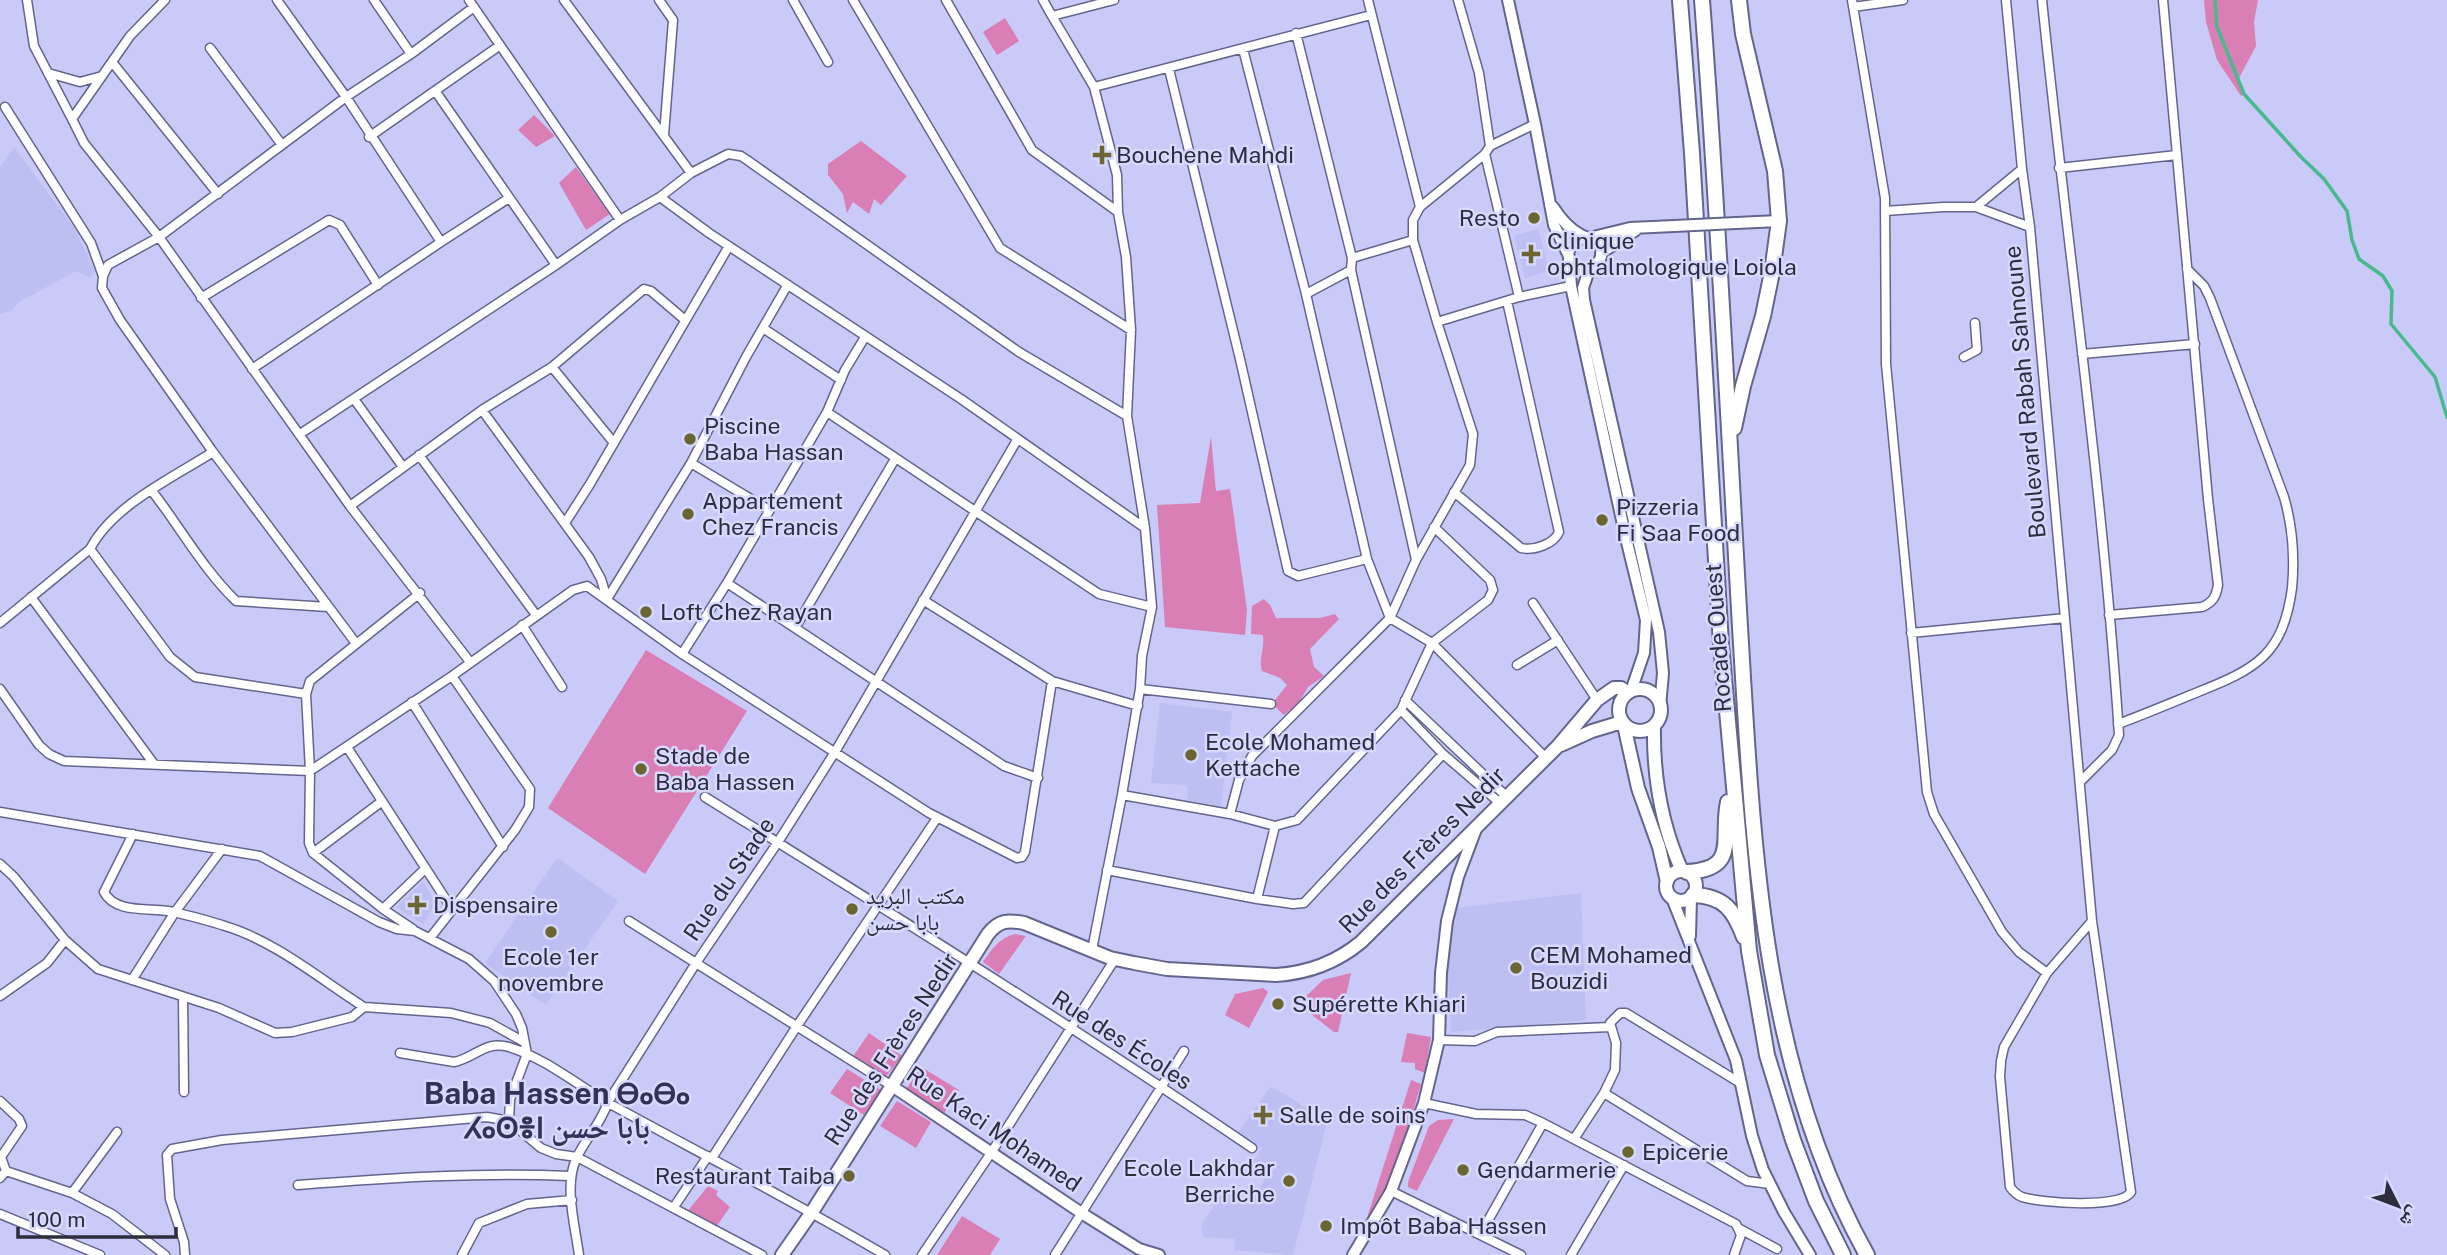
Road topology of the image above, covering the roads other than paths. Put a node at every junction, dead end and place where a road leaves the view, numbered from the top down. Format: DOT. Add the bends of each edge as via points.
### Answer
graph roads {
  1 [pos="27,0"];
  2 [pos="165,0"];
  3 [pos="278,0"];
  4 [pos="374,0"];
  5 [pos="564,0"];
  6 [pos="659,0"];
  7 [pos="793,0"];
  8 [pos="853,0"];
  9 [pos="946,0"];
  10 [pos="1042,0"];
  11 [pos="1114,0"];
  12 [pos="1368,0"];
  13 [pos="1458,0"];
  14 [pos="1508,0"];
  15 [pos="1680,0"];
  16 [pos="1702,0"];
  17 [pos="1739,0"];
  18 [pos="1903,0"];
  19 [pos="2006,0"];
  20 [pos="2042,0"];
  21 [pos="2163,0"];
  22 [pos="1853,3"];
  23 [pos="472,4"];
  24 [pos="1371,15"];
  25 [pos="1052,16"];
  26 [pos="1296,33"];
  27 [pos="499,46"];
  28 [pos="210,48"];
  29 [pos="1243,49"];
  30 [pos="411,54"];
  31 [pos="112,62"];
  32 [pos="828,62"];
  33 [pos="1169,69"];
  34 [pos="47,73"];
  35 [pos="102,76"];
  36 [pos="1094,87"];
  37 [pos="436,92"];
  38 [pos="345,97"];
  39 [pos="5,107"];
  40 [pos="72,119"];
  41 [pos="1535,124"];
  42 [pos="664,135"];
  43 [pos="369,137"];
  44 [pos="282,145"];
  45 [pos="1490,146"];
  46 [pos="1485,154"];
  47 [pos="2177,155"];
  48 [pos="2059,168"];
  49 [pos="2022,169"];
  50 [pos="691,173"];
  51 [pos="218,194"];
  52 [pos="660,197"];
  53 [pos="509,198"];
  54 [pos="1551,204"];
  55 [pos="1420,207"];
  56 [pos="1976,207"];
  57 [pos="1885,211"];
  58 [pos="1118,212"];
  59 [pos="620,220"];
  60 [pos="1779,221"];
  61 [pos="2030,227"];
  62 [pos="1647,228"];
  63 [pos="159,237"];
  64 [pos="1587,237"];
  65 [pos="1413,240"];
  66 [pos="441,242"];
  67 [pos="729,246"];
  68 [pos="1601,253"];
  69 [pos="1568,257"];
  70 [pos="1352,258"];
  71 [pos="556,265"];
  72 [pos="2187,269"];
  73 [pos="1351,270"];
  74 [pos="1589,270"];
  75 [pos="103,276"];
  76 [pos="378,285"];
  77 [pos="788,286"];
  78 [pos="1571,286"];
  79 [pos="1306,293"];
  80 [pos="1518,297"];
  81 [pos="201,298"];
  82 [pos="1507,301"];
  83 [pos="685,320"];
  84 [pos="1437,322"];
  85 [pos="1975,323"];
  86 [pos="763,328"];
  87 [pos="1130,330"];
  88 [pos="865,337"];
  89 [pos="2195,344"];
  90 [pos="2082,354"];
  91 [pos="1964,357"];
  92 [pos="552,367"];
  93 [pos="252,369"];
  94 [pos="841,380"];
  95 [pos="354,399"];
  96 [pos="482,411"];
  97 [pos="827,412"];
  98 [pos="1127,416"];
  99 [pos="300,434"];
  100 [pos="1017,440"];
  101 [pos="614,443"];
  102 [pos="1729,447"];
  103 [pos="213,453"];
  104 [pos="419,455"];
  105 [pos="895,459"];
  106 [pos="691,463"];
  107 [pos="403,467"];
  108 [pos="152,491"];
  109 [pos="1454,492"];
  110 [pos="350,506"];
  111 [pos="769,510"];
  112 [pos="975,513"];
  113 [pos="565,523"];
  114 [pos="1434,527"];
  115 [pos="1145,528"];
  116 [pos="90,550"];
  117 [pos="1367,559"];
  118 [pos="1416,560"];
  119 [pos="727,583"];
  120 [pos="419,593"];
  121 [pos="31,597"];
  122 [pos="607,599"];
  123 [pos="923,600"];
  124 [pos="1532,603"];
  125 [pos="328,607"];
  126 [pos="1152,607"];
  127 [pos="536,615"];
  128 [pos="2109,615"];
  129 [pos="1390,618"];
  130 [pos="2065,618"];
  131 [pos="0,623"];
  132 [pos="522,625"];
  133 [pos="795,628"];
  134 [pos="1911,633"];
  135 [pos="1558,640"];
  136 [pos="355,642"];
  137 [pos="1432,643"];
  138 [pos="682,654"];
  139 [pos="470,662"];
  140 [pos="1517,665"];
  141 [pos="452,676"];
  142 [pos="875,680"];
  143 [pos="1052,681"];
  144 [pos="562,687"];
  145 [pos="0,689"];
  146 [pos="1140,689"];
  147 [pos="1629,692"];
  148 [pos="306,694"];
  149 [pos="1405,700"];
  150 [pos="1597,700"];
  151 [pos="412,702"];
  152 [pos="1271,704"];
  153 [pos="1138,706"];
  154 [pos="1660,706"];
  155 [pos="1401,710"];
  156 [pos="1623,724"];
  157 [pos="2118,724"];
  158 [pos="1654,726"];
  159 [pos="1558,746"];
  160 [pos="347,747"];
  161 [pos="835,752"];
  162 [pos="1443,754"];
  163 [pos="1546,758"];
  164 [pos="154,764"];
  165 [pos="310,771"];
  166 [pos="1038,778"];
  167 [pos="2080,782"];
  168 [pos="1733,792"];
  169 [pos="1122,795"];
  170 [pos="705,797"];
  171 [pos="1504,800"];
  172 [pos="381,802"];
  173 [pos="0,812"];
  174 [pos="1230,814"];
  175 [pos="937,818"];
  176 [pos="1275,826"];
  177 [pos="1477,826"];
  178 [pos="133,834"];
  179 [pos="778,842"];
  180 [pos="503,847"];
  181 [pos="222,849"];
  182 [pos="313,853"];
  183 [pos="1447,855"];
  184 [pos="0,864"];
  185 [pos="425,869"];
  186 [pos="1107,870"];
  187 [pos="1684,872"];
  188 [pos="1458,877"];
  189 [pos="1667,882"];
  190 [pos="1692,897"];
  191 [pos="1672,898"];
  192 [pos="1257,899"];
  193 [pos="879,905"];
  194 [pos="383,909"];
  195 [pos="452,909"];
  196 [pos="175,912"];
  197 [pos="629,921"];
  198 [pos="2092,921"];
  199 [pos="415,931"];
  200 [pos="430,938"];
  201 [pos="65,940"];
  202 [pos="1691,946"];
  203 [pos="1092,950"];
  204 [pos="1749,951"];
  205 [pos="1115,959"];
  206 [pos="696,963"];
  207 [pos="971,963"];
  208 [pos="2047,973"];
  209 [pos="132,980"];
  210 [pos="0,996"];
  211 [pos="183,997"];
  212 [pos="364,1007"];
  213 [pos="794,1024"];
  214 [pos="1067,1027"];
  215 [pos="1610,1027"];
  216 [pos="1439,1040"];
  217 [pos="524,1042"];
  218 [pos="1184,1051"];
  219 [pos="400,1054"];
  220 [pos="527,1054"];
  221 [pos="1742,1084"];
  222 [pos="892,1086"];
  223 [pos="1161,1086"];
  224 [pos="184,1092"];
  225 [pos="1604,1093"];
  226 [pos="0,1101"];
  227 [pos="608,1102"];
  228 [pos="1424,1103"];
  229 [pos="509,1121"];
  230 [pos="1543,1124"];
  231 [pos="117,1132"];
  232 [pos="1574,1139"];
  233 [pos="1252,1148"];
  234 [pos="991,1153"];
  235 [pos="577,1157"];
  236 [pos="710,1157"];
  237 [pos="1624,1165"];
  238 [pos="3,1174"];
  239 [pos="570,1176"];
  240 [pos="1770,1184"];
  241 [pos="298,1185"];
  242 [pos="1391,1191"];
  243 [pos="72,1193"];
  244 [pos="572,1200"];
  245 [pos="674,1207"];
  246 [pos="812,1212"];
  247 [pos="0,1214"];
  248 [pos="1083,1214"];
  249 [pos="1740,1229"];
  250 [pos="1481,1233"];
  251 [pos="1777,1249"];
  252 [pos="100,1255"];
  253 [pos="165,1255"];
  254 [pos="185,1255"];
  255 [pos="461,1255"];
  256 [pos="579,1255"];
  257 [pos="762,1255"];
  258 [pos="782,1255"];
  259 [pos="885,1255"];
  260 [pos="922,1255"];
  261 [pos="1055,1255"];
  262 [pos="1160,1255"];
  263 [pos="1353,1255"];
  264 [pos="1521,1255"];
  265 [pos="1571,1255"];
  266 [pos="1734,1255"];
  267 [pos="1810,1255"];
  268 [pos="1843,1255"];
  269 [pos="1867,1255"];
  1 -- 34 [label="street" via="34,46"];
  2 -- 31 [label="street"];
  3 -- 38 [label="street"];
  4 -- 30 [label="street"];
  5 -- 42 [label="street"];
  6 -- 42 [label="street" via="673,20"];
  7 -- 32 [label="street"];
  8 -- 87 [label="street" via="1000,248"];
  9 -- 58 [label="street" via="1032,150"];
  10 -- 25 [label="street"];
  11 -- 25 [label="street"];
  12 -- 24 [label="street"];
  13 -- 45 [label="street" via="1479,73"];
  14 -- 41 [label="street"];
  15 -- 168 [label="highway, Rocade Ouest"];
  16 -- 102 [label="highway, Rocade Ouest"];
  17 -- 60 [label="highway" via="1774,171"];
  18 -- 22 [label="street"];
  19 -- 49 [label="street, Boulevard Rabah Sahnoune"];
  20 -- 48 [label="street"];
  21 -- 47 [label="street"];
  22 -- 57 [label="street"];
  23 -- 27 [label="street"];
  23 -- 30 [label="street"];
  24 -- 26 [label="street"];
  24 -- 55 [label="street"];
  25 -- 36 [label="street"];
  26 -- 29 [label="street"];
  26 -- 70 [label="street"];
  27 -- 37 [label="street"];
  27 -- 59 [label="street"];
  28 -- 44 [label="street"];
  29 -- 33 [label="street"];
  29 -- 79 [label="street"];
  30 -- 38 [label="street"];
  31 -- 35 [label="street"];
  31 -- 51 [label="street"];
  33 -- 36 [label="street"];
  33 -- 117 [label="street" via="1288,571 1298,576"];
  34 -- 35 [label="street" via="72,82"];
  34 -- 40 [label="street"];
  35 -- 40 [label="street"];
  36 -- 58 [label="street" via="1117,175"];
  37 -- 43 [label="street"];
  37 -- 53 [label="street"];
  38 -- 43 [label="street"];
  38 -- 44 [label="street"];
  39 -- 75 [label="street" via="91,243"];
  40 -- 63 [label="street" via="84,143"];
  41 -- 45 [label="street"];
  41 -- 54 [label="street"];
  42 -- 50 [label="street"];
  43 -- 66 [label="street"];
  44 -- 51 [label="street"];
  45 -- 46 [label="street"];
  46 -- 55 [label="street"];
  46 -- 80 [label="street"];
  47 -- 48 [label="street"];
  47 -- 72 [label="street"];
  48 -- 90 [label="street"];
  49 -- 56 [label="street"];
  49 -- 61 [label="street, Boulevard Rabah Sahnoune"];
  50 -- 52 [label="street"];
  50 -- 98 [label="street" via="728,154 741,156 1019,352"];
  51 -- 63 [label="street"];
  52 -- 59 [label="street"];
  52 -- 67 [label="street"];
  53 -- 66 [label="street"];
  53 -- 71 [label="street"];
  54 -- 64 [label="street" via="1562,219"];
  54 -- 69 [label="street" via="1557,235"];
  55 -- 65 [label="street" via="1413,220"];
  56 -- 57 [label="street"];
  56 -- 61 [label="street"];
  57 -- 134 [label="street" via="1886,365"];
  58 -- 87 [label="street"];
  59 -- 71 [label="street"];
  60 -- 62 [label="street, bridge"];
  60 -- 102 [label="highway" via="1763,316"];
  61 -- 130 [label="street, Boulevard Rabah Sahnoune"];
  62 -- 64 [label="street"];
  62 -- 68 [label="street"];
  63 -- 75 [label="street" via="108,265"];
  63 -- 81 [label="street"];
  64 -- 68 [label="street" via="1596,241"];
  64 -- 69 [label="street" via="1570,244"];
  65 -- 70 [label="street"];
  65 -- 84 [label="street"];
  66 -- 76 [label="street"];
  67 -- 77 [label="street"];
  67 -- 83 [label="street"];
  68 -- 74 [label="street"];
  69 -- 74 [label="street" via="1577,269"];
  69 -- 78 [label="street"];
  70 -- 73 [label="street"];
  71 -- 95 [label="street"];
  72 -- 89 [label="street"];
  72 -- 157 [label="street" via="2210,298 2284,497 2294,543 2289,606 2281,632 2266,655 2246,673"];
  73 -- 79 [label="street"];
  73 -- 118 [label="street"];
  74 -- 154 [label="street" via="1584,300 1659,632"];
  75 -- 103 [label="street" via="102,288 120,320"];
  76 -- 81 [label="street" via="340,225 330,220"];
  76 -- 93 [label="street"];
  77 -- 86 [label="street"];
  77 -- 88 [label="street"];
  78 -- 80 [label="street"];
  78 -- 147 [label="street" via="1646,620 1644,653"];
  79 -- 117 [label="street"];
  80 -- 82 [label="street"];
  81 -- 93 [label="street"];
  82 -- 84 [label="street"];
  82 -- 109 [label="street" via="1557,537 1528,550 1521,548"];
  83 -- 92 [label="street" via="644,289"];
  83 -- 101 [label="street"];
  84 -- 109 [label="street" via="1473,434 1469,465"];
  85 -- 91 [label="street" via="1977,350"];
  86 -- 94 [label="street"];
  86 -- 106 [label="street"];
  87 -- 98 [label="street"];
  88 -- 94 [label="street"];
  88 -- 100 [label="street"];
  89 -- 90 [label="street"];
  89 -- 128 [label="street" via="2217,595 2202,607"];
  90 -- 128 [label="street"];
  92 -- 96 [label="street"];
  92 -- 101 [label="street"];
  93 -- 99 [label="street"];
  94 -- 97 [label="street"];
  95 -- 99 [label="street"];
  95 -- 107 [label="street"];
  96 -- 104 [label="street"];
  96 -- 113 [label="street"];
  97 -- 105 [label="street"];
  97 -- 111 [label="street"];
  98 -- 115 [label="street"];
  99 -- 110 [label="street"];
  100 -- 112 [label="street, Rue du Stade"];
  100 -- 115 [label="street"];
  101 -- 113 [label="street"];
  102 -- 269 [label="highway, Rocade Ouest" via="1750,779 1776,996 1820,1156"];
  103 -- 108 [label="street"];
  103 -- 125 [label="street"];
  104 -- 107 [label="street"];
  104 -- 127 [label="street"];
  105 -- 112 [label="street"];
  105 -- 133 [label="street"];
  106 -- 111 [label="street"];
  106 -- 122 [label="street"];
  107 -- 110 [label="street"];
  108 -- 116 [label="street" via="128,505 97,535"];
  108 -- 125 [label="street" via="217,583 236,601"];
  109 -- 114 [label="street"];
  110 -- 120 [label="street"];
  111 -- 119 [label="street"];
  112 -- 123 [label="street, Rue du Stade"];
  112 -- 126 [label="street" via="1099,594"];
  113 -- 122 [label="street" via="601,579"];
  114 -- 118 [label="street"];
  114 -- 137 [label="street" via="1490,580 1493,590 1488,600"];
  115 -- 126 [label="street"];
  116 -- 121 [label="street"];
  116 -- 148 [label="street" via="170,657 195,677"];
  117 -- 129 [label="street"];
  118 -- 129 [label="street"];
  119 -- 133 [label="street"];
  119 -- 138 [label="street"];
  120 -- 136 [label="street"];
  120 -- 139 [label="street"];
  121 -- 131 [label="street"];
  121 -- 164 [label="street"];
  122 -- 127 [label="street" via="587,586"];
  122 -- 138 [label="street"];
  123 -- 142 [label="street, Rue du Stade"];
  123 -- 143 [label="street"];
  124 -- 135 [label="street"];
  125 -- 136 [label="street"];
  126 -- 146 [label="street"];
  127 -- 132 [label="street"];
  128 -- 157 [label="street"];
  129 -- 137 [label="street"];
  129 -- 174 [label="street" via="1252,756 1239,780"];
  130 -- 134 [label="street"];
  130 -- 167 [label="street, Boulevard Rabah Sahnoune"];
  132 -- 139 [label="street"];
  132 -- 144 [label="street"];
  133 -- 142 [label="street"];
  134 -- 208 [label="street" via="1927,792 1934,814 2002,932"];
  135 -- 140 [label="street"];
  135 -- 150 [label="street"];
  136 -- 148 [label="street" via="310,681"];
  137 -- 149 [label="street"];
  137 -- 163 [label="street"];
  138 -- 161 [label="street"];
  139 -- 141 [label="street"];
  141 -- 151 [label="street"];
  141 -- 180 [label="street" via="530,789 529,807"];
  142 -- 161 [label="street, Rue du Stade"];
  142 -- 166 [label="street" via="1004,766"];
  143 -- 153 [label="street"];
  143 -- 166 [label="street"];
  145 -- 164 [label="street" via="49,754 64,761"];
  146 -- 152 [label="street"];
  146 -- 153 [label="street"];
  147 -- 150 [label="main road" via="1614,688"];
  147 -- 154 [label="main road" via="1649,692"];
  147 -- 156 [label="main road" via="1620,703"];
  148 -- 165 [label="street"];
  149 -- 155 [label="street"];
  149 -- 171 [label="street"];
  150 -- 159 [label="main road, Rue des Frères Nedir"];
  151 -- 160 [label="street"];
  151 -- 180 [label="street"];
  153 -- 169 [label="street"];
  154 -- 158 [label="main road"];
  155 -- 162 [label="street"];
  155 -- 176 [label="street" via="1297,820"];
  156 -- 158 [label="main road" via="1642,732"];
  156 -- 159 [label="main road, Rue des Frères Nedir"];
  156 -- 189 [label="main road"];
  157 -- 167 [label="street" via="2112,750"];
  158 -- 187 [label="main road" via="1660,806"];
  159 -- 163 [label="main road, Rue des Frères Nedir"];
  160 -- 165 [label="street"];
  160 -- 172 [label="street"];
  161 -- 175 [label="street"];
  161 -- 179 [label="street, Rue du Stade"];
  162 -- 171 [label="street"];
  162 -- 192 [label="street" via="1304,903"];
  163 -- 171 [label="main road, Rue des Frères Nedir"];
  164 -- 165 [label="street"];
  165 -- 182 [label="street" via="309,843"];
  166 -- 175 [label="street" via="1022,857"];
  167 -- 198 [label="street, Boulevard Rabah Sahnoune"];
  168 -- 187 [label="highway" via="1720,861 1709,869"];
  168 -- 204 [label="highway, Rocade Ouest"];
  169 -- 174 [label="street"];
  169 -- 186 [label="street"];
  170 -- 179 [label="street, Rue des Écoles"];
  171 -- 177 [label="main road, Rue des Frères Nedir"];
  172 -- 182 [label="street"];
  172 -- 185 [label="street"];
  173 -- 178 [label="street"];
  174 -- 176 [label="street"];
  175 -- 193 [label="street"];
  176 -- 192 [label="street"];
  177 -- 183 [label="main road, Rue des Frères Nedir"];
  177 -- 188 [label="street"];
  178 -- 181 [label="street"];
  178 -- 196 [label="street" via="104,892 106,897 126,907"];
  179 -- 193 [label="street, Rue des Écoles"];
  179 -- 206 [label="street, Rue du Stade"];
  180 -- 195 [label="street"];
  181 -- 196 [label="street"];
  181 -- 199 [label="street" via="260,856 379,922"];
  182 -- 194 [label="street"];
  183 -- 188 [label="street"];
  183 -- 205 [label="main road, Rue des Frères Nedir" via="1361,942 1325,964 1276,975 1167,969"];
  184 -- 201 [label="street"];
  185 -- 194 [label="street"];
  185 -- 195 [label="street"];
  186 -- 192 [label="street"];
  186 -- 203 [label="street"];
  187 -- 189 [label="main road" via="1672,874"];
  187 -- 190 [label="main road" via="1695,883"];
  188 -- 216 [label="street" via="1447,921"];
  189 -- 191 [label="main road"];
  190 -- 191 [label="main road"];
  190 -- 202 [label="street"];
  190 -- 204 [label="highway" via="1710,897 1729,909"];
  191 -- 202 [label="street"];
  193 -- 207 [label="street, Rue des Écoles"];
  193 -- 213 [label="street"];
  194 -- 199 [label="street"];
  195 -- 200 [label="street"];
  196 -- 209 [label="street"];
  196 -- 212 [label="street" via="226,926 272,948"];
  197 -- 206 [label="street, Rue Kaci Mohamed"];
  198 -- 208 [label="street"];
  198 -- 208 [label="street, Boulevard Rabah Sahnoune" via="2131,1192 2123,1200 2063,1203 2021,1197 2010,1187 2001,1061 2011,1034"];
  199 -- 200 [label="street"];
  200 -- 217 [label="street" via="469,959 494,981 516,1014"];
  201 -- 209 [label="street" via="98,969"];
  201 -- 210 [label="street" via="47,963"];
  202 -- 221 [label="street"];
  203 -- 205 [label="main road, Rue des Frères Nedir"];
  203 -- 207 [label="main road, Rue des Frères Nedir" via="1024,923 999,922"];
  204 -- 268 [label="highway, Rocade Ouest" via="1767,1055 1793,1140"];
  205 -- 214 [label="street"];
  206 -- 213 [label="street, Rue Kaci Mohamed"];
  206 -- 227 [label="street, Rue du Stade"];
  207 -- 214 [label="street, Rue des Écoles"];
  207 -- 222 [label="main road, Rue des Frères Nedir"];
  209 -- 211 [label="street"];
  211 -- 212 [label="street" via="275,1033 352,1017"];
  211 -- 224 [label="street"];
  212 -- 217 [label="street" via="452,1013 490,1023"];
  213 -- 222 [label="street, Rue Kaci Mohamed"];
  213 -- 236 [label="street"];
  214 -- 223 [label="street, Rue des Écoles"];
  214 -- 234 [label="street"];
  215 -- 216 [label="street" via="1497,1032 1475,1041"];
  215 -- 221 [label="street" via="1614,1017 1626,1013"];
  215 -- 225 [label="street" via="1616,1043 1615,1070"];
  216 -- 228 [label="street"];
  217 -- 220 [label="street"];
  218 -- 223 [label="street"];
  219 -- 220 [label="street" via="454,1062 488,1046 507,1046"];
  220 -- 227 [label="street"];
  220 -- 229 [label="street" via="510,1099"];
  221 -- 240 [label="street" via="1757,1154"];
  222 -- 234 [label="street, Rue Kaci Mohamed"];
  222 -- 246 [label="main road, Rue des Frères Nedir"];
  223 -- 233 [label="street, Rue des Écoles"];
  223 -- 248 [label="street"];
  225 -- 232 [label="street"];
  225 -- 240 [label="street" via="1747,1181"];
  226 -- 238 [label="street" via="22,1122 1,1157"];
  227 -- 235 [label="street, Rue du Stade" via="603,1118"];
  227 -- 236 [label="street"];
  228 -- 230 [label="street" via="1476,1114 1525,1115"];
  228 -- 242 [label="street"];
  229 -- 235 [label="street" via="541,1148"];
  229 -- 254 [label="street" via="487,1117 222,1140 172,1149 166,1154 170,1199"];
  230 -- 232 [label="street"];
  230 -- 250 [label="street"];
  231 -- 243 [label="street"];
  232 -- 237 [label="street"];
  234 -- 248 [label="street, Rue Kaci Mohamed"];
  234 -- 260 [label="street"];
  235 -- 239 [label="street, Rue du Stade"];
  235 -- 245 [label="street"];
  236 -- 245 [label="street"];
  236 -- 246 [label="street"];
  237 -- 249 [label="street"];
  237 -- 265 [label="street"];
  238 -- 243 [label="street"];
  239 -- 241 [label="street" via="444,1175"];
  239 -- 244 [label="street"];
  240 -- 267 [label="street"];
  242 -- 250 [label="street"];
  242 -- 263 [label="street"];
  243 -- 253 [label="street" via="112,1214"];
  244 -- 255 [label="street" via="527,1203 479,1223"];
  244 -- 256 [label="street"];
  245 -- 257 [label="street"];
  246 -- 258 [label="main road, Rue des Frères Nedir"];
  246 -- 259 [label="street"];
  247 -- 252 [label="street"];
  248 -- 261 [label="street"];
  248 -- 262 [label="street, Rue Kaci Mohamed" via="1139,1249"];
  249 -- 251 [label="street"];
  249 -- 266 [label="street"];
  250 -- 264 [label="street"];
}
